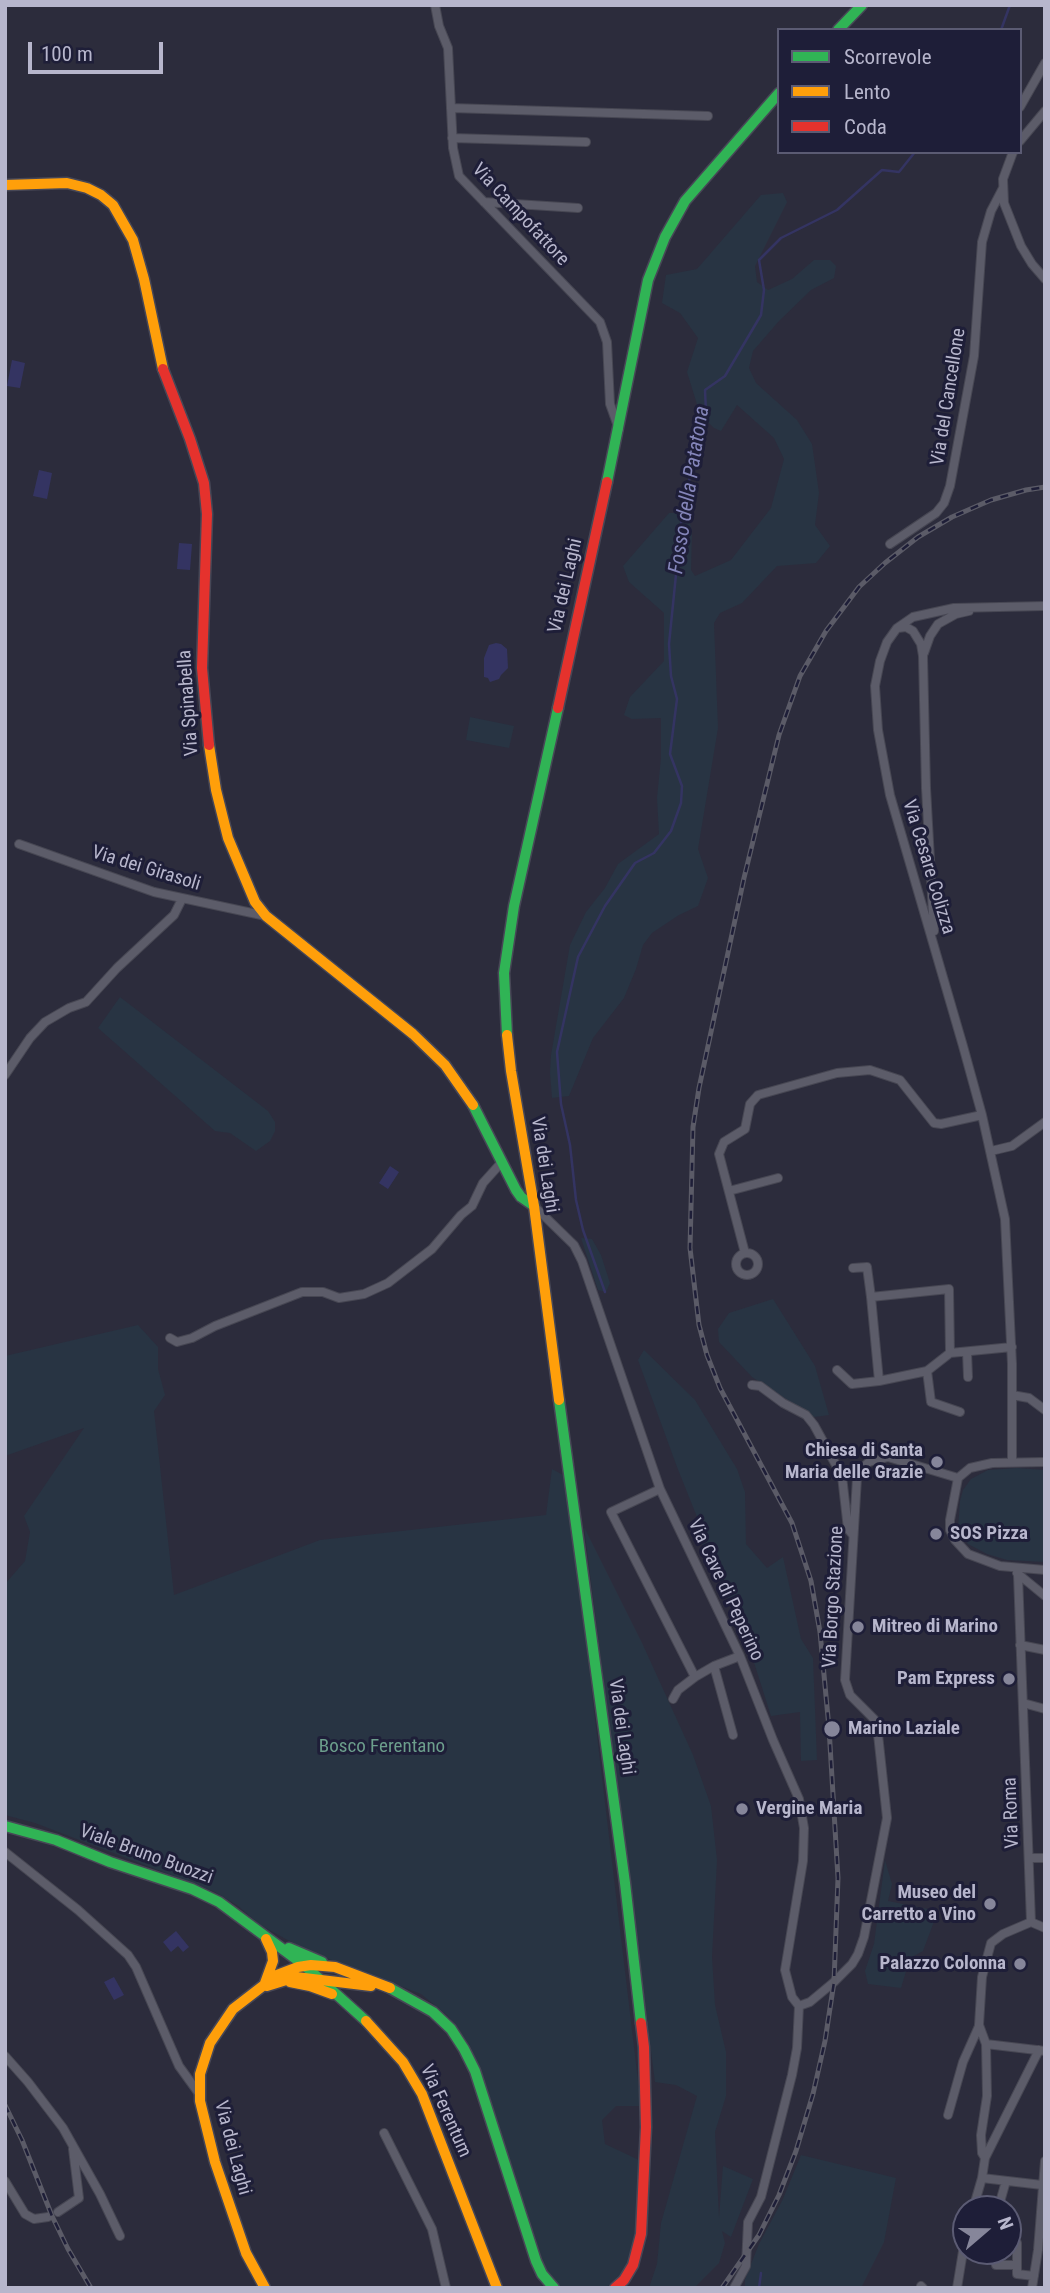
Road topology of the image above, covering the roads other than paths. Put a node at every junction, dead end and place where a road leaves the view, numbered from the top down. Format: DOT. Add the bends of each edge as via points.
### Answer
graph roads {
  1 [pos="435,5"];
  2 [pos="862,5"];
  3 [pos="840,28"];
  4 [pos="1045,64"];
  5 [pos="777,95"];
  6 [pos="1022,104"];
  7 [pos="451,108"];
  8 [pos="1045,111"];
  9 [pos="708,116"];
  10 [pos="452,138"];
  11 [pos="1022,139"];
  12 [pos="586,142"];
  13 [pos="1003,154"];
  14 [pos="1012,154"];
  15 [pos="1006,169"];
  16 [pos="5,185"];
  17 [pos="1003,188"];
  18 [pos="484,202"];
  19 [pos="578,208"];
  20 [pos="1045,279"];
  21 [pos="620,429"];
  22 [pos="890,544"];
  23 [pos="1045,606"];
  24 [pos="989,608"];
  25 [pos="897,628"];
  26 [pos="923,656"];
  27 [pos="19,845"];
  28 [pos="909,863"];
  29 [pos="930,873"];
  30 [pos="182,899"];
  31 [pos="266,916"];
  32 [pos="936,948"];
  33 [pos="5,1076"];
  34 [pos="982,1115"];
  35 [pos="1045,1122"];
  36 [pos="990,1151"];
  37 [pos="501,1163"];
  38 [pos="778,1178"];
  39 [pos="729,1191"];
  40 [pos="534,1206"];
  41 [pos="745,1253"];
  42 [pos="853,1268"];
  43 [pos="871,1297"];
  44 [pos="170,1338"];
  45 [pos="1012,1347"];
  46 [pos="967,1352"];
  47 [pos="950,1353"];
  48 [pos="837,1370"];
  49 [pos="927,1371"];
  50 [pos="968,1377"];
  51 [pos="879,1381"];
  52 [pos="752,1385"];
  53 [pos="1012,1395"];
  54 [pos="1045,1410"];
  55 [pos="960,1412"];
  56 [pos="1012,1459"];
  57 [pos="1045,1460"];
  58 [pos="958,1478"];
  59 [pos="660,1489"];
  60 [pos="853,1535"];
  61 [pos="1009,1567"];
  62 [pos="1029,1568"];
  63 [pos="1045,1570"];
  64 [pos="1018,1574"];
  65 [pos="1030,1586"];
  66 [pos="1045,1596"];
  67 [pos="1020,1645"];
  68 [pos="1045,1650"];
  69 [pos="740,1656"];
  70 [pos="713,1666"];
  71 [pos="695,1677"];
  72 [pos="674,1699"];
  73 [pos="1023,1703"];
  74 [pos="1045,1709"];
  75 [pos="733,1735"];
  76 [pos="5,1826"];
  77 [pos="5,1852"];
  78 [pos="1029,1858"];
  79 [pos="1045,1858"];
  80 [pos="1031,1923"];
  81 [pos="1045,1928"];
  82 [pos="265,1937"];
  83 [pos="304,1965"];
  84 [pos="335,1967"];
  85 [pos="317,1977"];
  86 [pos="281,1982"];
  87 [pos="360,1984"];
  88 [pos="261,1986"];
  89 [pos="394,1990"];
  90 [pos="338,1997"];
  91 [pos="799,2006"];
  92 [pos="354,2011"];
  93 [pos="979,2025"];
  94 [pos="986,2044"];
  95 [pos="1042,2050"];
  96 [pos="5,2056"];
  97 [pos="200,2095"];
  98 [pos="948,2115"];
  99 [pos="384,2133"];
  100 [pos="72,2143"];
  101 [pos="985,2158"];
  102 [pos="1045,2161"];
  103 [pos="982,2178"];
  104 [pos="5,2181"];
  105 [pos="1006,2181"];
  106 [pos="1042,2185"];
  107 [pos="977,2195"];
  108 [pos="1002,2195"];
  109 [pos="58,2212"];
  110 [pos="48,2217"];
  111 [pos="120,2236"];
  112 [pos="961,2265"];
  113 [pos="1017,2265"];
  114 [pos="1034,2276"];
  115 [pos="957,2286"];
  116 [pos="265,2288"];
  117 [pos="446,2288"];
  118 [pos="497,2288"];
  119 [pos="554,2288"];
  120 [pos="615,2288"];
  121 [pos="734,2288"];
  122 [pos="970,2288"];
  123 [pos="1032,2288"];
  1 -- 7 [label="street, Via Campofattore" via="447,48"];
  2 -- 3 [label="main road"];
  4 -- 6 [label="street"];
  5 -- 21 [label="main road, Via dei Laghi" via="692,191 664,237 646,289"];
  7 -- 9 [label="street"];
  7 -- 10 [label="street, Via Campofattore"];
  8 -- 11 [label="street"];
  10 -- 12 [label="street"];
  10 -- 18 [label="street, Via Campofattore" via="459,176"];
  13 -- 15 [label="street"];
  14 -- 15 [label="street"];
  15 -- 17 [label="street"];
  16 -- 31 [label="main road, Via Spinabella" via="67,183 87,188 113,205 133,240 163,371 204,483 203,692 216,790 237,863"];
  17 -- 20 [label="street" via="1012,226 1024,252"];
  17 -- 22 [label="street, Via del Cancellone" via="982,242 974,356 950,486 936,513"];
  18 -- 19 [label="street"];
  18 -- 21 [label="street, Via Campofattore" via="601,324 608,351 610,404"];
  21 -- 40 [label="main road, Via dei Laghi" via="505,961 507,1033"];
  23 -- 24 [label="street"];
  24 -- 25 [label="street" via="932,612"];
  24 -- 26 [label="street" via="941,621"];
  25 -- 26 [label="street" via="913,631"];
  25 -- 28 [label="street, Via Cesare Colizza" via="880,661 876,712 884,769"];
  26 -- 29 [label="street"];
  27 -- 30 [label="street, Via dei Girasoli"];
  28 -- 29 [label="street" via="918,873"];
  28 -- 32 [label="street, Via Cesare Colizza"];
  29 -- 32 [label="street"];
  30 -- 31 [label="street, Via dei Girasoli"];
  30 -- 33 [label="street" via="174,915 86,1002 45,1023"];
  31 -- 37 [label="main road, Via Spinabella" via="439,1058 469,1096"];
  32 -- 34 [label="street, Via Cesare Colizza"];
  34 -- 36 [label="street, Via Cesare Colizza"];
  34 -- 39 [label="street" via="934,1123 900,1080 870,1070 837,1073 765,1092 750,1104 745,1129 720,1150"];
  35 -- 36 [label="street" via="1012,1146"];
  36 -- 45 [label="street, Via Cesare Colizza" via="1005,1219"];
  37 -- 40 [label="main road, Via Spinabella" via="521,1197"];
  37 -- 44 [label="street" via="472,1206 432,1249 388,1283 339,1298 302,1292 192,1338 177,1342"];
  38 -- 39 [label="street"];
  39 -- 41 [label="street"];
  40 -- 59 [label="street, Via Cave di Peperino" via="574,1245 582,1261"];
  40 -- 120 [label="main road, Via dei Laghi" via="643,2047 646,2127 641,2234 634,2265"];
  42 -- 43 [label="street" via="867,1266"];
  43 -- 47 [label="street" via="949,1289"];
  43 -- 51 [label="street"];
  45 -- 46 [label="street"];
  45 -- 53 [label="street, Via Cesare Colizza"];
  46 -- 47 [label="street"];
  46 -- 50 [label="street"];
  47 -- 49 [label="street"];
  48 -- 51 [label="street" via="852,1384"];
  49 -- 51 [label="street"];
  49 -- 55 [label="street" via="930,1402"];
  52 -- 60 [label="street" via="814,1425 842,1476 848,1529"];
  53 -- 54 [label="street" via="1029,1398"];
  53 -- 56 [label="street, Via Cesare Colizza"];
  56 -- 57 [label="street"];
  56 -- 58 [label="street" via="974,1466"];
  58 -- 60 [label="street, Via Borgo Stazione" via="888,1457 869,1462 857,1478"];
  58 -- 61 [label="street" via="950,1520 955,1540 968,1554"];
  59 -- 69 [label="street, Via Cave di Peperino"];
  59 -- 71 [label="street" via="611,1512"];
  60 -- 91 [label="street, Via Borgo Stazione" via="846,1688 877,1725 887,1818 858,1954 834,1982"];
  61 -- 62 [label="street"];
  61 -- 64 [label="street"];
  62 -- 63 [label="street"];
  62 -- 65 [label="street"];
  64 -- 65 [label="street"];
  64 -- 67 [label="street, Via Roma"];
  65 -- 66 [label="street"];
  67 -- 68 [label="street"];
  67 -- 73 [label="street, Via Roma"];
  69 -- 70 [label="street"];
  69 -- 91 [label="street, Via Cave di Peperino" via="802,1812 802,1875 785,1970"];
  70 -- 71 [label="street"];
  70 -- 75 [label="street"];
  71 -- 72 [label="street"];
  73 -- 74 [label="street"];
  73 -- 78 [label="street, Via Roma"];
  76 -- 82 [label="main road, Viale Bruno Buozzi" via="192,1889 219,1902"];
  77 -- 97 [label="street" via="128,1955 179,2066"];
  78 -- 79 [label="street"];
  78 -- 80 [label="street, Via Roma"];
  80 -- 81 [label="street"];
  80 -- 93 [label="street" via="991,1943 982,1978"];
  82 -- 83 [label="main road, Via Ferentum"];
  82 -- 84 [label="main road"];
  82 -- 88 [label="main road" via="273,1961"];
  83 -- 84 [label="main road, Via dei Laghi"];
  83 -- 85 [label="main road, Via Ferentum"];
  83 -- 88 [label="main road, Via dei Laghi"];
  84 -- 89 [label="main road, Via dei Laghi"];
  85 -- 86 [label="main road, Via dei Laghi"];
  85 -- 87 [label="main road, Via dei Laghi"];
  85 -- 90 [label="main road, Via Ferentum"];
  86 -- 88 [label="main road, Via dei Laghi"];
  86 -- 90 [label="main road"];
  87 -- 89 [label="main road, Via dei Laghi"];
  87 -- 92 [label="main road" via="350,1993"];
  88 -- 97 [label="main road, Via dei Laghi" via="233,2010 213,2037 201,2069"];
  89 -- 119 [label="main road, Via dei Laghi" via="441,2018 469,2057 535,2257"];
  90 -- 92 [label="main road, Via Ferentum"];
  91 -- 121 [label="street, Via Cave di Peperino" via="792,2075 763,2190 748,2222 746,2266"];
  92 -- 118 [label="main road, Via Ferentum" via="393,2049 419,2088"];
  93 -- 94 [label="street"];
  93 -- 98 [label="street"];
  94 -- 95 [label="street"];
  94 -- 101 [label="street" via="987,2096 981,2135"];
  95 -- 101 [label="street"];
  96 -- 100 [label="street"];
  97 -- 116 [label="main road, Via dei Laghi" via="208,2138 236,2225"];
  99 -- 117 [label="street" via="432,2230"];
  100 -- 109 [label="street" via="79,2198"];
  100 -- 111 [label="street"];
  101 -- 103 [label="street"];
  102 -- 106 [label="street"];
  103 -- 105 [label="street"];
  103 -- 107 [label="street"];
  104 -- 110 [label="street" via="25,2214 34,2219"];
  105 -- 106 [label="street"];
  105 -- 108 [label="street"];
  106 -- 114 [label="street"];
  112 -- 115 [label="street"];
  113 -- 114 [label="street" via="1017,2274"];
  114 -- 123 [label="street"];
  115 -- 122 [label="street"];
}
